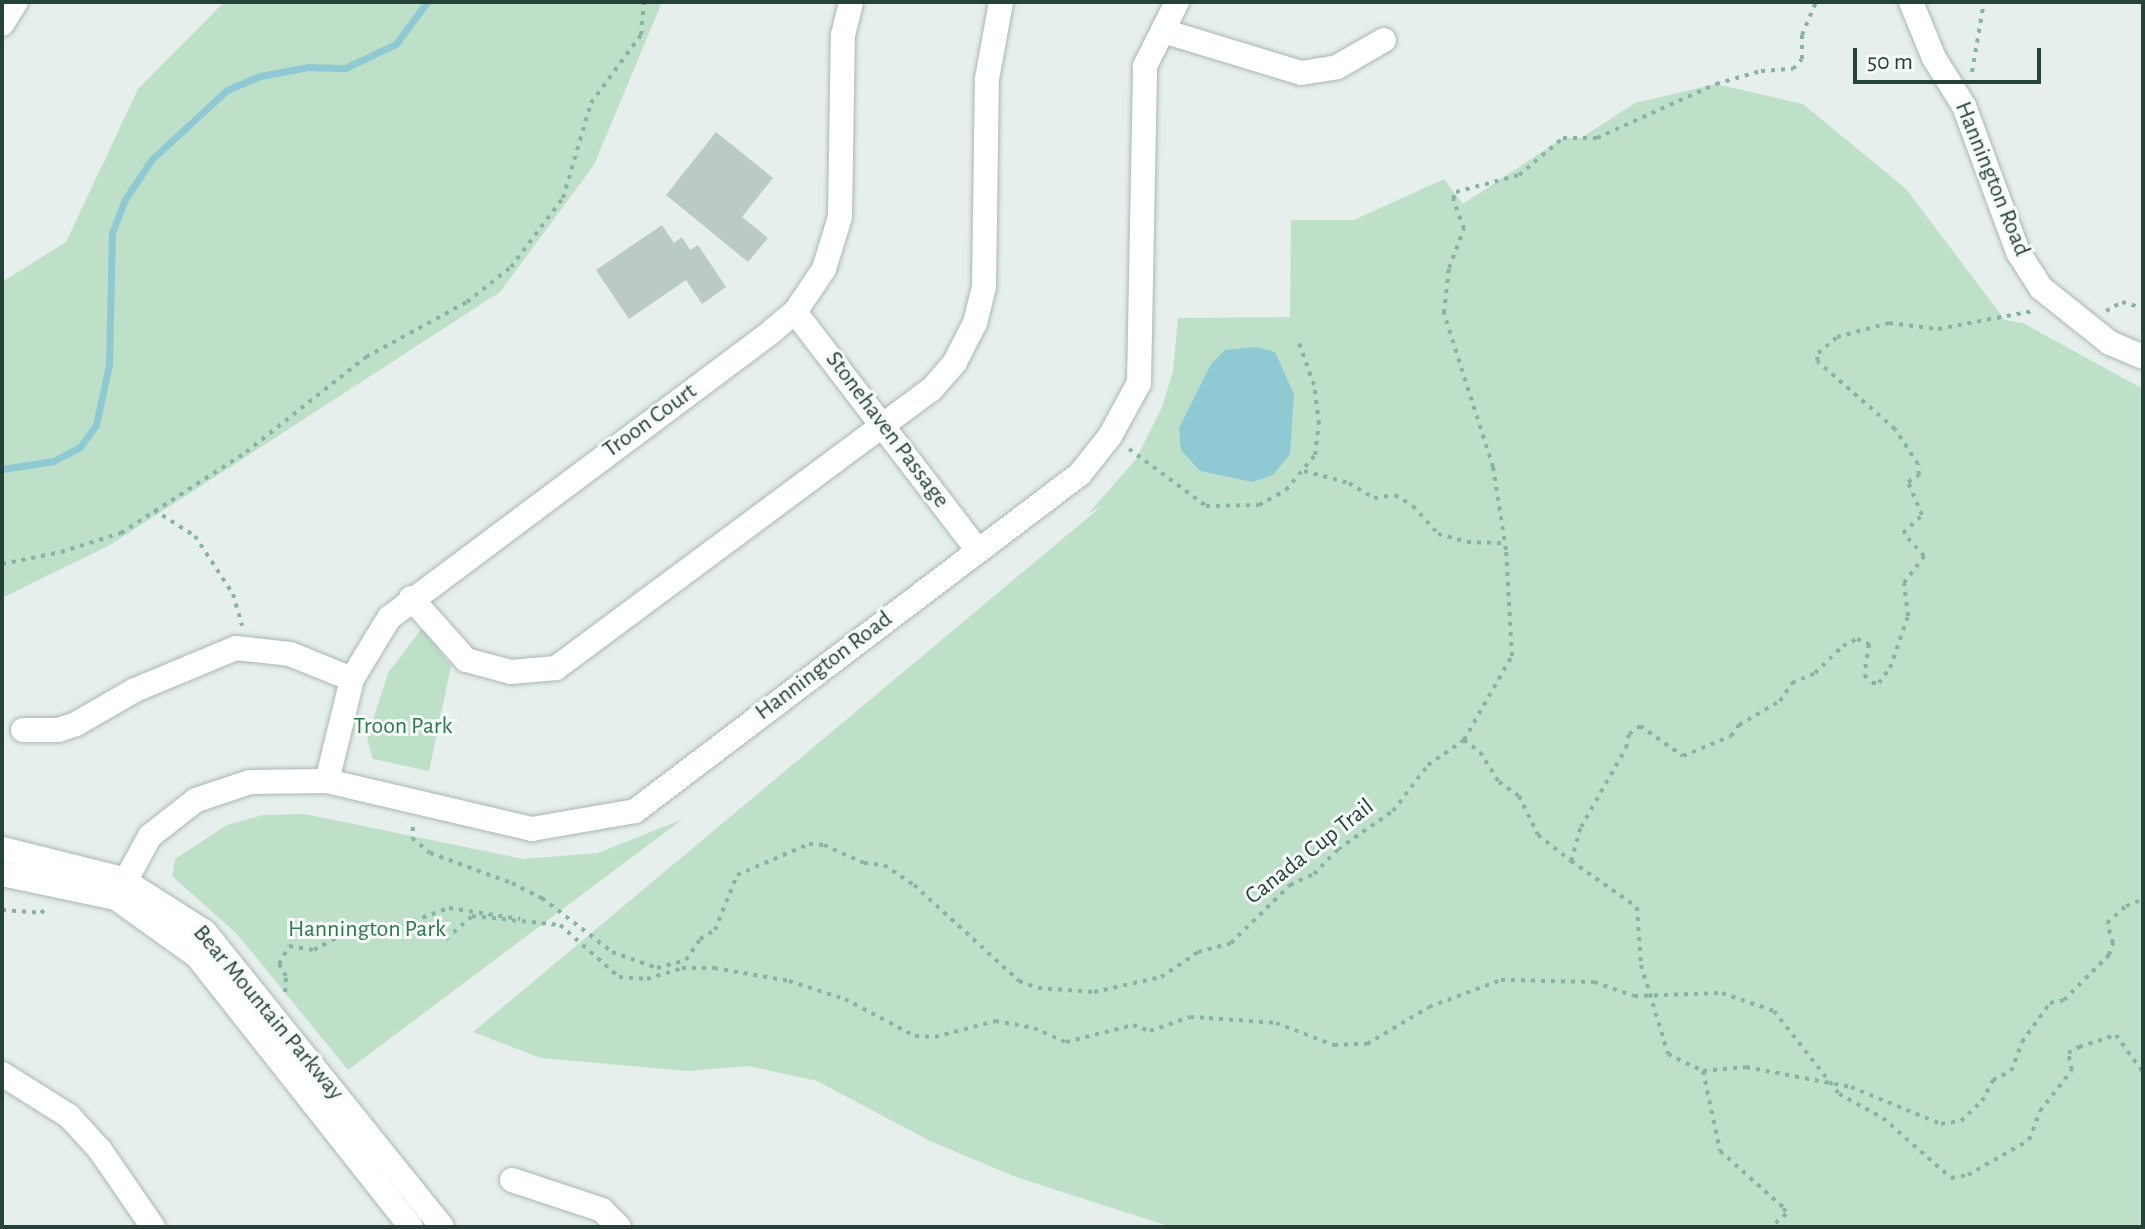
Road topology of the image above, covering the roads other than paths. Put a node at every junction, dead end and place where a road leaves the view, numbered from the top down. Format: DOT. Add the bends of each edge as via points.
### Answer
graph roads {
  1 [pos="16,2"];
  2 [pos="851,2"];
  3 [pos="1001,2"];
  4 [pos="1159,2"];
  5 [pos="1177,2"];
  6 [pos="1911,2"];
  7 [pos="2,24"];
  8 [pos="1163,31"];
  9 [pos="1384,40"];
  10 [pos="795,312"];
  11 [pos="2143,357"];
  12 [pos="884,425"];
  13 [pos="977,549"];
  14 [pos="411,598"];
  15 [pos="352,679"];
  16 [pos="23,730"];
  17 [pos="327,781"];
  18 [pos="2,849"];
  19 [pos="2,874"];
  20 [pos="119,889"];
  21 [pos="2,1074"];
  22 [pos="512,1180"];
  23 [pos="153,1227"];
  24 [pos="411,1227"];
  25 [pos="442,1227"];
  26 [pos="619,1227"];
  1 -- 7 [label="street"];
  2 -- 10 [label="street, Troon Court" via="843,35 840,217 824,269"];
  3 -- 12 [label="street" via="987,79 987,244 975,323 955,362 931,390"];
  4 -- 8 [label="street"];
  5 -- 8 [label="street, Hannington Road"];
  6 -- 11 [label="street, Hannington Road" via="1934,58 1964,106 2018,252 2041,288 2110,343"];
  8 -- 9 [label="street" via="1301,73 1337,67"];
  8 -- 13 [label="street, Hannington Road" via="1145,66 1139,383 1110,436 1080,474"];
  10 -- 12 [label="street, Stonehaven Passage"];
  10 -- 14 [label="street, Troon Court"];
  12 -- 13 [label="street, Stonehaven Passage"];
  12 -- 14 [label="street" via="556,668 511,672 466,660"];
  13 -- 17 [label="street, Hannington Road" via="635,811 532,829"];
  14 -- 15 [label="street, Troon Court" via="389,618"];
  15 -- 16 [label="street" via="290,654 244,647 135,690 76,724"];
  15 -- 17 [label="street, Troon Court"];
  17 -- 20 [label="street, Hannington Road" via="250,782 196,800 150,836"];
  18 -- 20 [label="street, Bear Mountain Parkway"];
  19 -- 20 [label="street, Bear Mountain Parkway"];
  20 -- 24 [label="street, Bear Mountain Parkway" via="197,956"];
  20 -- 25 [label="street, Bear Mountain Parkway" via="167,903 205,932"];
  21 -- 23 [label="street" via="69,1116 100,1150"];
  22 -- 26 [label="street" via="602,1210"];
}
